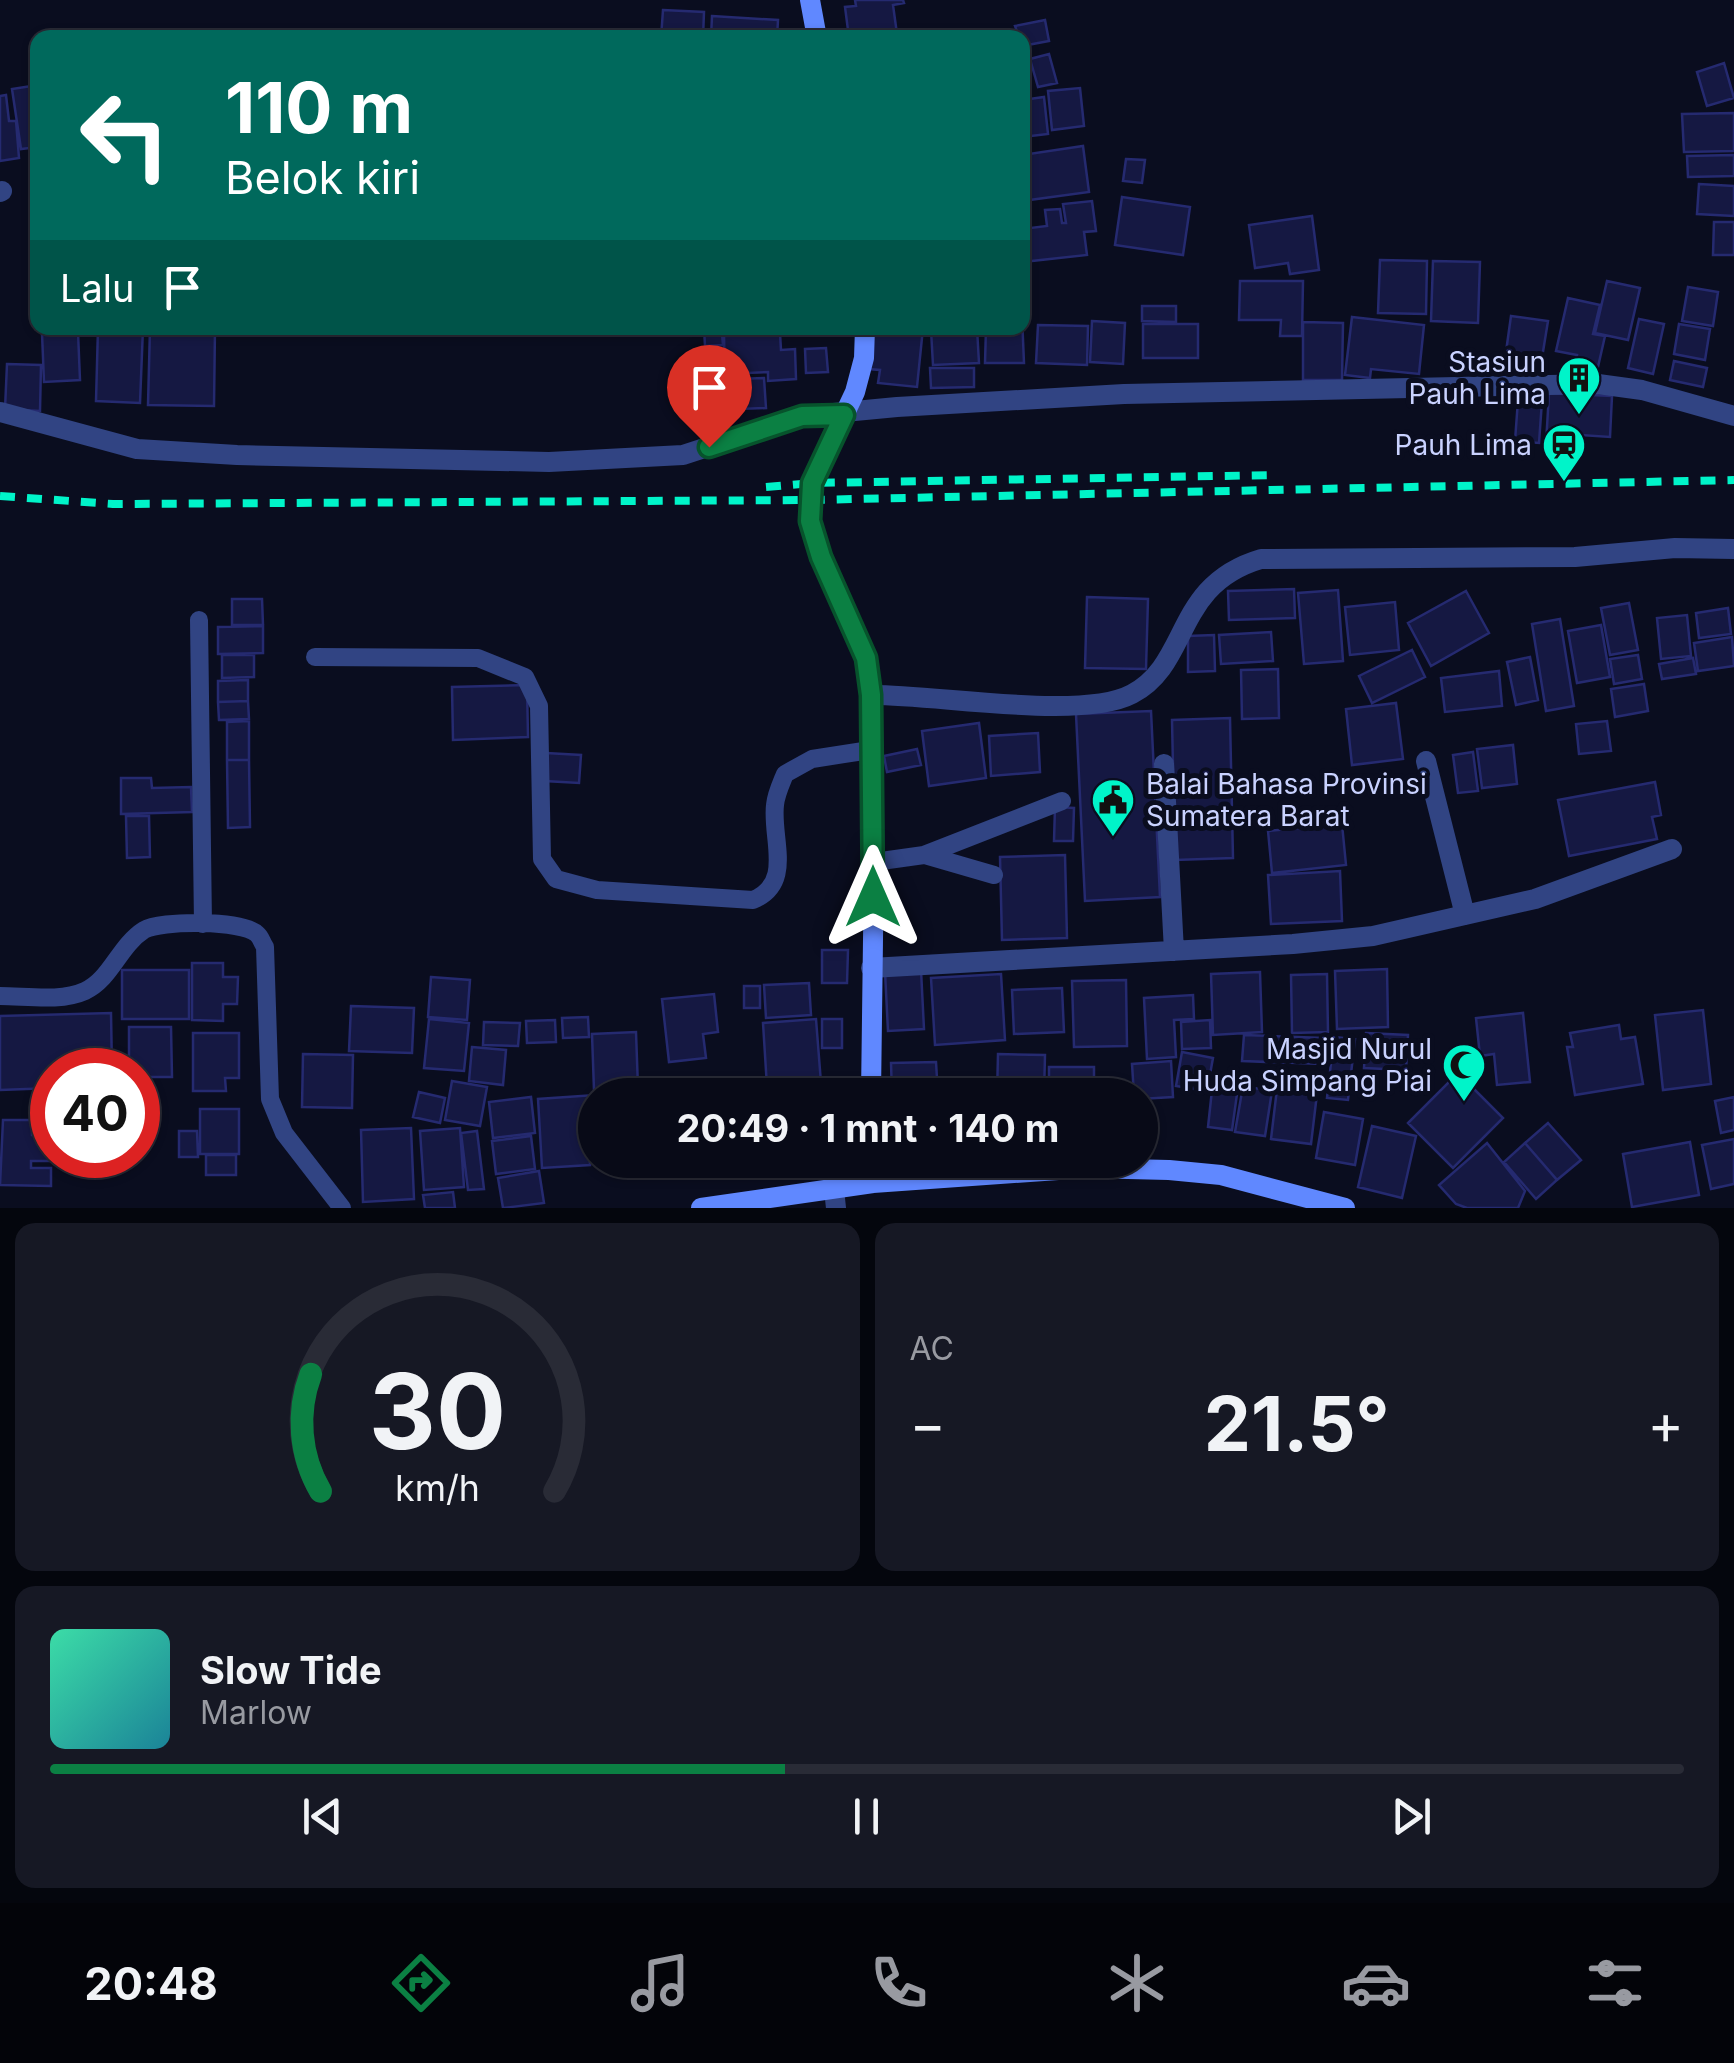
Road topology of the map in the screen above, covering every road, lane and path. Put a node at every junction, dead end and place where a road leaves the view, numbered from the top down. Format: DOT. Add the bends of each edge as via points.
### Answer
graph roads {
  1 [pos="810,0"];
  2 [pos="816,30"];
  3 [pos="865,335"];
  4 [pos="0,412"];
  5 [pos="844,415"];
  6 [pos="1734,416"];
  7 [pos="1734,549"];
  8 [pos="199,620"];
  9 [pos="315,658"];
  10 [pos="871,695"];
  11 [pos="870,750"];
  12 [pos="1426,762"];
  13 [pos="1164,764"];
  14 [pos="1062,800"];
  15 [pos="1672,849"];
  16 [pos="924,855"];
  17 [pos="874,862"];
  18 [pos="994,875"];
  19 [pos="1465,915"];
  20 [pos="203,924"];
  21 [pos="1174,952"];
  22 [pos="872,968"];
  23 [pos="0,996"];
  24 [pos="871,1078"];
  25 [pos="873,1178"];
  26 [pos="873,1183"];
  27 [pos="835,1198"];
  28 [pos="342,1208"];
  29 [pos="701,1208"];
  30 [pos="1345,1208"];
  1 -- 2 [label="street"];
  3 -- 5 [label="street" via="864,358"];
  4 -- 5 [label="street" via="137,449 549,462 683,455 802,416"];
  5 -- 6 [label="street" via="1124,394 1548,382 1642,390"];
  5 -- 10 [label="street" via="812,483 810,521 866,658"];
  7 -- 10 [label="street" via="1261,559 1216,579 1150,682 1117,700 992,704"];
  8 -- 20 [label="lane"];
  9 -- 11 [label="lane" via="478,658 524,677 538,706 542,860 556,880 597,890 753,900 764,895 777,878 774,808 786,774 812,759"];
  10 -- 11 [label="street"];
  11 -- 17 [label="street"];
  12 -- 19 [label="street"];
  13 -- 21 [label="street"];
  14 -- 16 [label="lane"];
  15 -- 19 [label="street" via="1535,899"];
  16 -- 17 [label="lane"];
  16 -- 18 [label="lane"];
  17 -- 22 [label="street"];
  19 -- 21 [label="street" via="1372,936"];
  20 -- 23 [label="lane" via="146,929 98,984 82,992"];
  20 -- 28 [label="lane" via="242,927 257,933 265,947 274,1118"];
  21 -- 22 [label="street"];
  22 -- 24 [label="street"];
  25 -- 26 [label="street"];
  26 -- 27 [label="street"];
  26 -- 30 [label="street" via="1087,1168 1169,1170 1221,1175"];
  27 -- 29 [label="street"];
}
